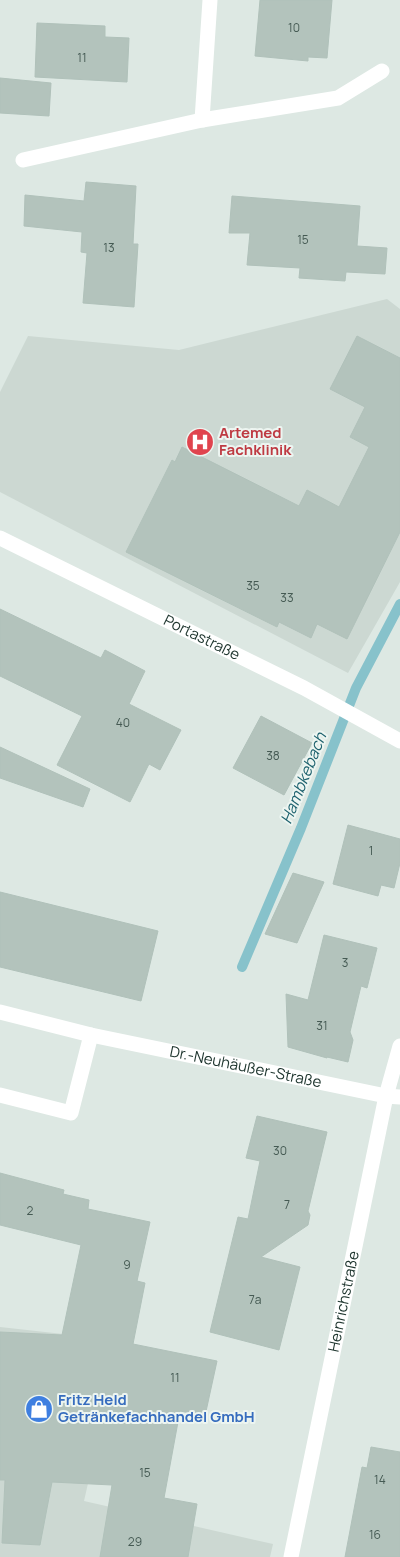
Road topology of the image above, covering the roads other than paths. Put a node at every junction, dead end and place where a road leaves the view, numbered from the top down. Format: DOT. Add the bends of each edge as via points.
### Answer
graph roads {
  1 [pos="210,0"];
  2 [pos="382,71"];
  3 [pos="202,120"];
  4 [pos="23,160"];
  5 [pos="0,538"];
  6 [pos="400,741"];
  7 [pos="0,1012"];
  8 [pos="91,1035"];
  9 [pos="400,1046"];
  10 [pos="0,1095"];
  11 [pos="393,1097"];
  12 [pos="291,1557"];
  1 -- 3 [label="street"];
  2 -- 3 [label="street" via="338,98"];
  3 -- 4 [label="street"];
  5 -- 6 [label="street, Portastraße" via="304,688"];
  7 -- 8 [label="street, Dr.-Neuhäußer-Straße"];
  8 -- 10 [label="street" via="71,1113"];
  8 -- 11 [label="street, Dr.-Neuhäußer-Straße"];
  9 -- 11 [label="street, Heinrichstraße"];
  11 -- 12 [label="street, Heinrichstraße"];
}
